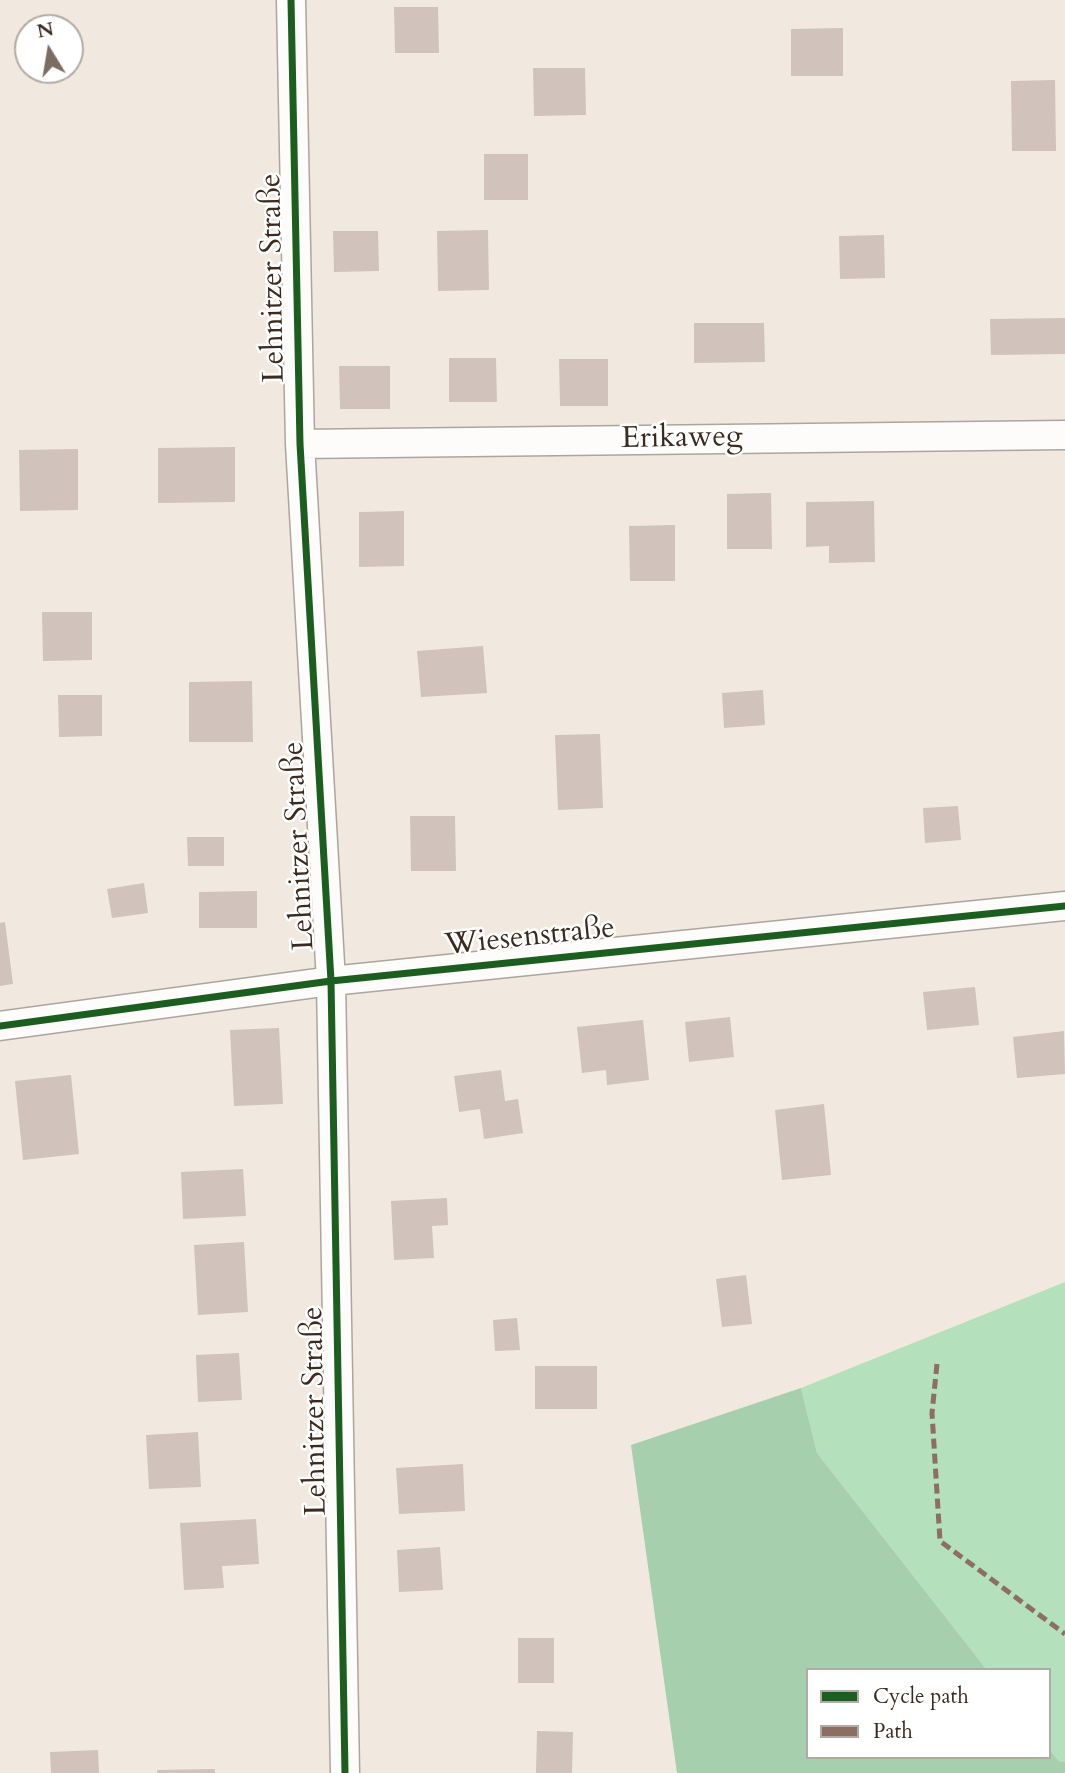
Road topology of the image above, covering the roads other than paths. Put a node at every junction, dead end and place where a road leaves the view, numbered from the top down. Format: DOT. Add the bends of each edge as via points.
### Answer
graph roads {
  1 [pos="291,0"];
  2 [pos="1065,435"];
  3 [pos="300,444"];
  4 [pos="1065,906"];
  5 [pos="331,981"];
  6 [pos="0,1026"];
  7 [pos="345,1773"];
  1 -- 3 [label="street, Lehnitzer Straße"];
  2 -- 3 [label="street, Erikaweg"];
  3 -- 5 [label="street, Lehnitzer Straße"];
  4 -- 5 [label="street, Wiesenstraße"];
  5 -- 6 [label="street, Wiesenstraße"];
  5 -- 7 [label="street, Lehnitzer Straße"];
}
